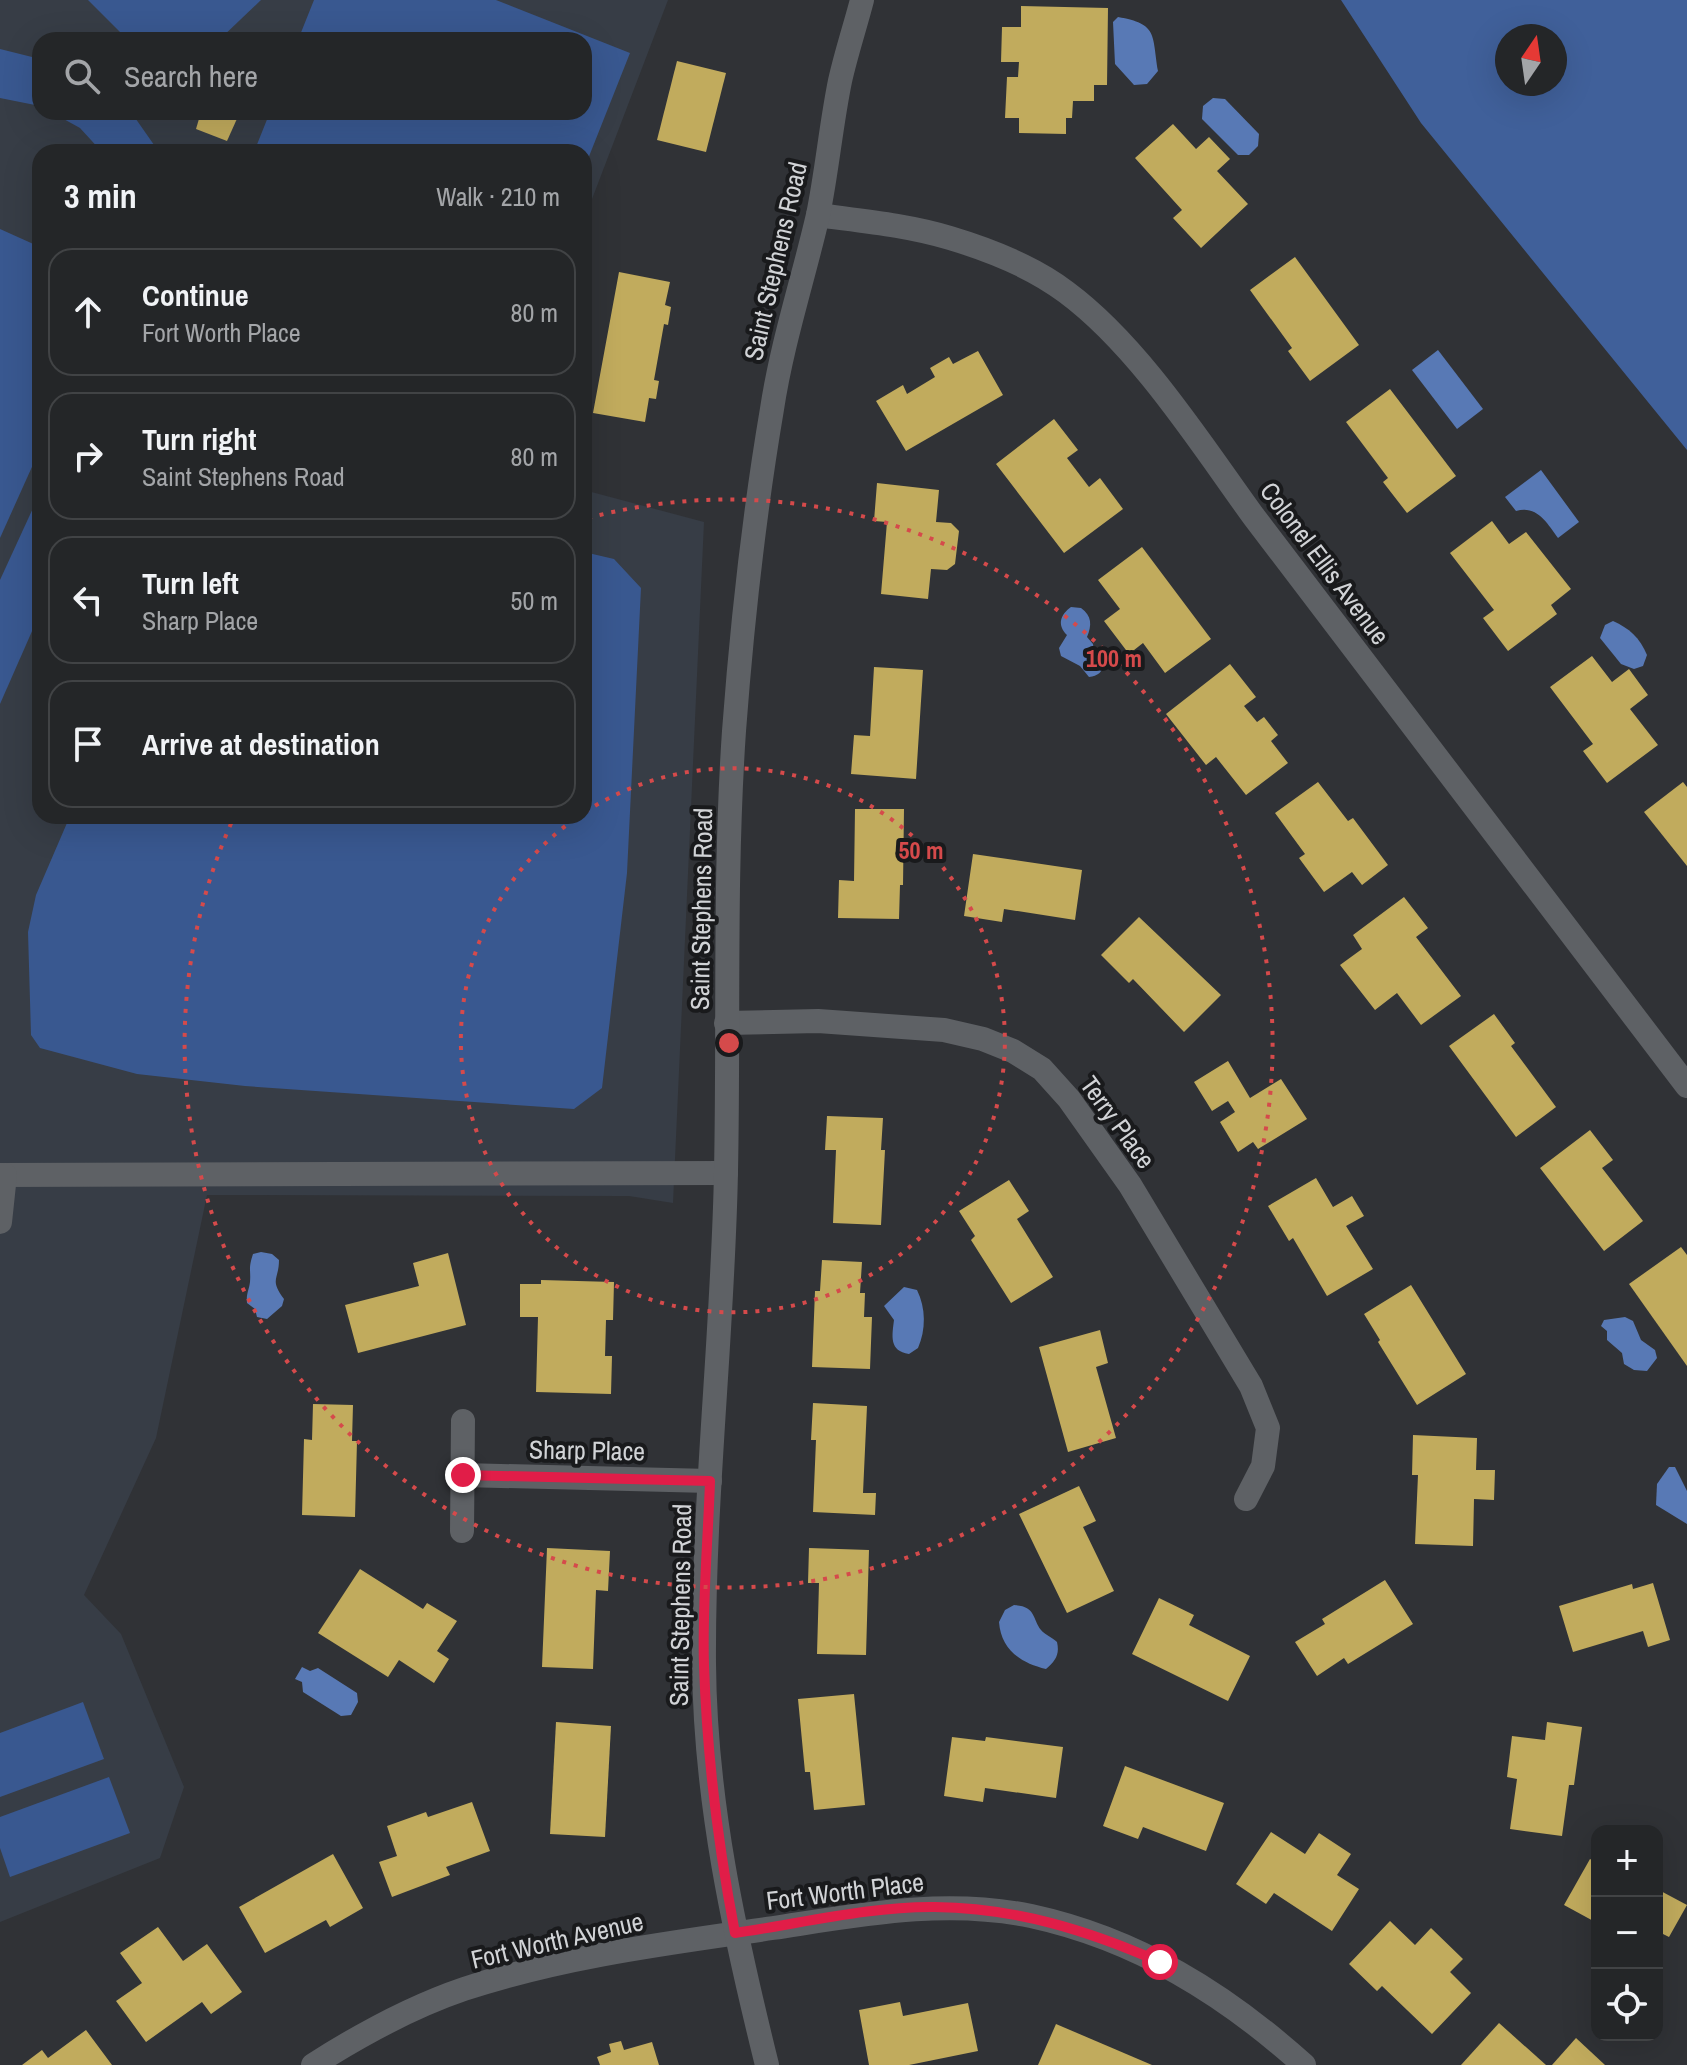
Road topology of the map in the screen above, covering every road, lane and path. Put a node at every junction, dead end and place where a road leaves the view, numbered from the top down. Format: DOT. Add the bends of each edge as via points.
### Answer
graph roads {
  1 [pos="862,0"];
  2 [pos="818,215"];
  3 [pos="726,1023"];
  4 [pos="1687,1086"];
  5 [pos="726,1173"];
  6 [pos="2,1175"];
  7 [pos="0,1222"];
  8 [pos="463,1421"];
  9 [pos="463,1475"];
  10 [pos="710,1481"];
  11 [pos="1246,1499"];
  12 [pos="462,1531"];
  13 [pos="735,1933"];
  14 [pos="313,2065"];
  15 [pos="767,2065"];
  16 [pos="1304,2065"];
  1 -- 2 [label="street, Saint Stephens Road" via="840,82"];
  2 -- 3 [label="street, Saint Stephens Road" via="772,407 745,613 734,734"];
  2 -- 4 [label="street, Colonel Ellis Avenue" via="950,238 1034,272 1092,313 1186,423"];
  3 -- 5 [label="street, Saint Stephens Road"];
  3 -- 11 [label="street, Terry Place" via="818,1021 944,1030 983,1039 1042,1069 1130,1185 1251,1386 1268,1428 1263,1466"];
  5 -- 6 [label="street"];
  5 -- 10 [label="street, Saint Stephens Road"];
  6 -- 7 [label="street"];
  8 -- 9 [label="street"];
  9 -- 10 [label="street, Sharp Place"];
  9 -- 12 [label="street"];
  10 -- 13 [label="street, Saint Stephens Road" via="704,1663 717,1830"];
  13 -- 14 [label="street, Fort Worth Avenue" via="520,1972 461,1990 351,2041"];
  13 -- 15 [label="street, Saint Stephens Road"];
  13 -- 16 [label="street, Fort Worth Place" via="934,1907 1031,1916 1160,1962 1232,2004"];
}
